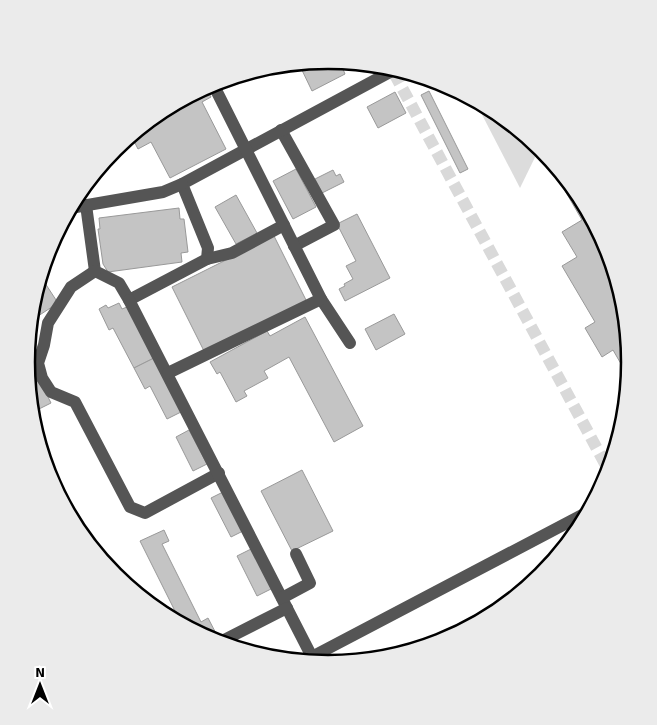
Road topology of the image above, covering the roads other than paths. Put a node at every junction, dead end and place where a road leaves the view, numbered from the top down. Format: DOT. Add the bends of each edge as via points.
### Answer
graph roads {
  1 [pos="385,75"];
  2 [pos="216,91"];
  3 [pos="281,130"];
  4 [pos="246,149"];
  5 [pos="182,184"];
  6 [pos="81,206"];
  7 [pos="284,225"];
  8 [pos="294,246"];
  9 [pos="207,259"];
  10 [pos="95,271"];
  11 [pos="321,299"];
  12 [pos="129,300"];
  13 [pos="350,343"];
  14 [pos="35,362"];
  15 [pos="35,369"];
  16 [pos="168,373"];
  17 [pos="219,473"];
  18 [pos="578,517"];
  19 [pos="296,554"];
  20 [pos="285,603"];
  21 [pos="228,638"];
  22 [pos="307,655"];
  23 [pos="316,655"];
  1 -- 3 [label="lane"];
  2 -- 4 [label="lane"];
  3 -- 4 [label="lane"];
  3 -- 8 [label="lane" via="334,225"];
  4 -- 5 [label="lane"];
  4 -- 7 [label="lane"];
  5 -- 6 [label="lane" via="162,192"];
  5 -- 9 [label="lane" via="208,248"];
  6 -- 10 [label="lane"];
  7 -- 8 [label="lane"];
  7 -- 9 [label="lane" via="232,253"];
  8 -- 11 [label="lane"];
  9 -- 12 [label="lane"];
  10 -- 12 [label="lane" via="119,283"];
  10 -- 14 [label="lane" via="71,286 48,322 44,344"];
  11 -- 13 [label="lane"];
  11 -- 16 [label="lane"];
  12 -- 16 [label="lane"];
  15 -- 17 [label="lane" via="51,392 75,402 130,507 145,513"];
  16 -- 17 [label="lane"];
  17 -- 20 [label="lane"];
  18 -- 23 [label="lane"];
  19 -- 20 [label="lane" via="310,583"];
  20 -- 21 [label="lane"];
  20 -- 22 [label="lane"];
}
